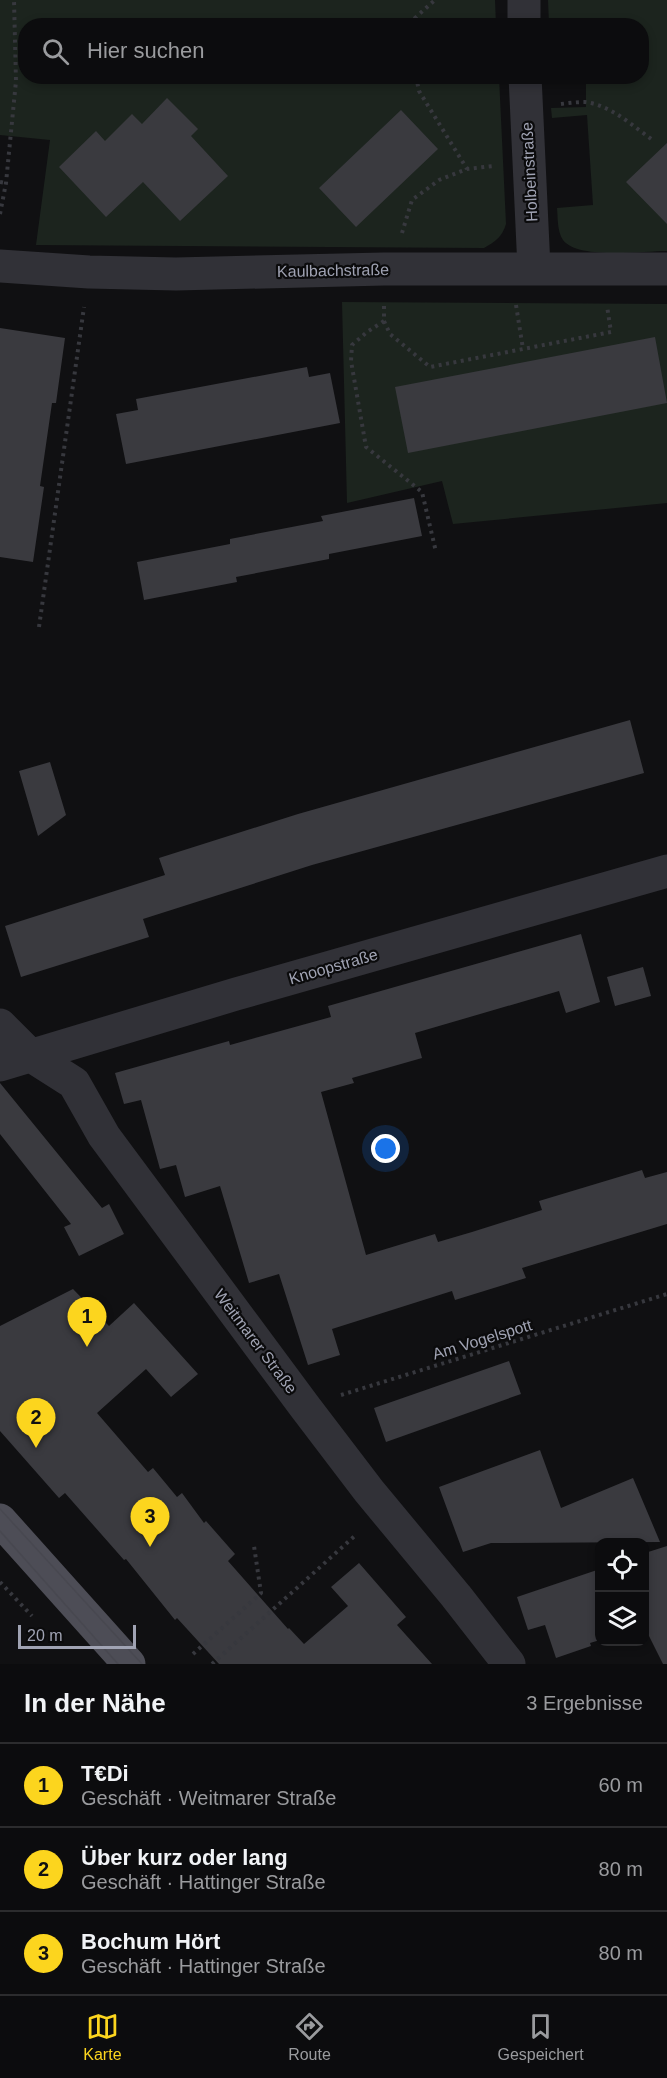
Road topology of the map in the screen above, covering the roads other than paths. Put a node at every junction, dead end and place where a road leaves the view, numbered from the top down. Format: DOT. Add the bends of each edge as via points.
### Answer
graph roads {
  1 [pos="524,0"];
  2 [pos="524,18"];
  3 [pos="526,91"];
  4 [pos="0,266"];
  5 [pos="524,269"];
  6 [pos="667,269"];
  7 [pos="667,871"];
  8 [pos="0,1025"];
  9 [pos="15,1060"];
  10 [pos="0,1520"];
  11 [pos="129,1664"];
  12 [pos="509,1664"];
  1 -- 2 [label="street"];
  3 -- 5 [label="street, Holbeinstraße" via="529,161"];
  4 -- 5 [label="street, Kaulbachstraße" via="176,274"];
  5 -- 6 [label="street, Kaulbachstraße"];
  7 -- 9 [label="street, Knoopstraße"];
  8 -- 9 [label="street, Weitmarer Straße"];
  9 -- 12 [label="street, Weitmarer Straße" via="74,1083 104,1136 305,1407"];
  10 -- 11 [label="main road"];
}
